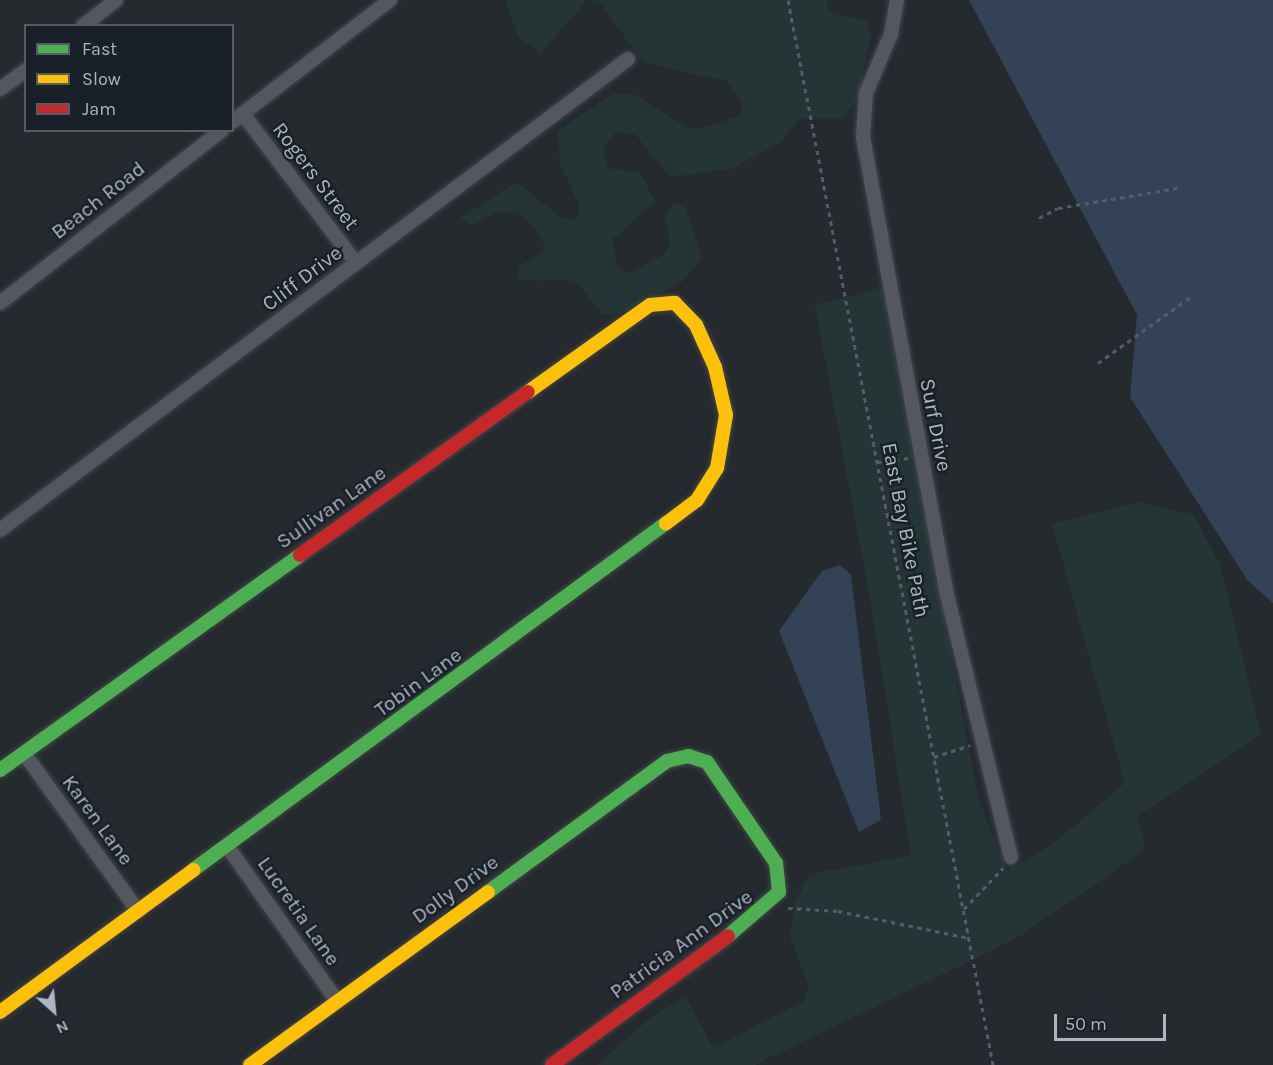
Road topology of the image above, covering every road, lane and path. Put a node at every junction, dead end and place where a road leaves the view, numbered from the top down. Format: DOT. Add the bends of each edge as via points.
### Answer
graph roads {
  1 [pos="116,0"];
  2 [pos="390,0"];
  3 [pos="788,0"];
  4 [pos="897,0"];
  5 [pos="86,24"];
  6 [pos="628,59"];
  7 [pos="24,71"];
  8 [pos="0,89"];
  9 [pos="238,118"];
  10 [pos="219,132"];
  11 [pos="1177,188"];
  12 [pos="1040,218"];
  13 [pos="356,263"];
  14 [pos="1192,296"];
  15 [pos="0,303"];
  16 [pos="688,316"];
  17 [pos="1098,363"];
  18 [pos="921,457"];
  19 [pos="878,462"];
  20 [pos="0,530"];
  21 [pos="983,741"];
  22 [pos="24,753"];
  23 [pos="688,756"];
  24 [pos="934,757"];
  25 [pos="0,770"];
  26 [pos="227,846"];
  27 [pos="1011,857"];
  28 [pos="768,907"];
  29 [pos="964,910"];
  30 [pos="138,911"];
  31 [pos="969,938"];
  32 [pos="337,1001"];
  33 [pos="0,1012"];
  34 [pos="250,1065"];
  35 [pos="552,1065"];
  36 [pos="993,1065"];
  1 -- 5 [label="street"];
  2 -- 9 [label="street"];
  3 -- 19 [label="path, East Bay Bike Path"];
  4 -- 18 [label="street, Surf Drive" via="861,119"];
  6 -- 13 [label="street, Cliff Drive"];
  7 -- 8 [label="street"];
  9 -- 13 [label="street, Rogers Street"];
  10 -- 15 [label="street, Beach Road"];
  11 -- 12 [label="path" via="1058,208"];
  13 -- 20 [label="street, Cliff Drive"];
  14 -- 17 [label="path"];
  16 -- 22 [label="street, Sullivan Lane" via="675,303 650,305"];
  16 -- 26 [label="street, Tobin Lane" via="716,367 726,415 717,468 697,501"];
  18 -- 19 [label="path"];
  18 -- 21 [label="street, Surf Drive" via="945,591"];
  19 -- 24 [label="path, East Bay Bike Path"];
  21 -- 24 [label="path"];
  21 -- 27 [label="street, Surf Drive"];
  22 -- 25 [label="street, Sullivan Lane"];
  22 -- 30 [label="street, Karen Lane"];
  23 -- 28 [label="street, Patricia Ann Drive" via="713,768 768,846 780,880"];
  23 -- 32 [label="street, Dolly Drive" via="667,761"];
  24 -- 29 [label="path, East Bay Bike Path"];
  26 -- 30 [label="street, Tobin Lane"];
  26 -- 32 [label="street, Lucretia Lane"];
  27 -- 29 [label="path"];
  28 -- 31 [label="path" via="838,911"];
  28 -- 35 [label="street, Patricia Ann Drive"];
  29 -- 31 [label="path, East Bay Bike Path"];
  30 -- 33 [label="street, Tobin Lane"];
  31 -- 36 [label="path, East Bay Bike Path"];
  32 -- 34 [label="street, Dolly Drive"];
}
